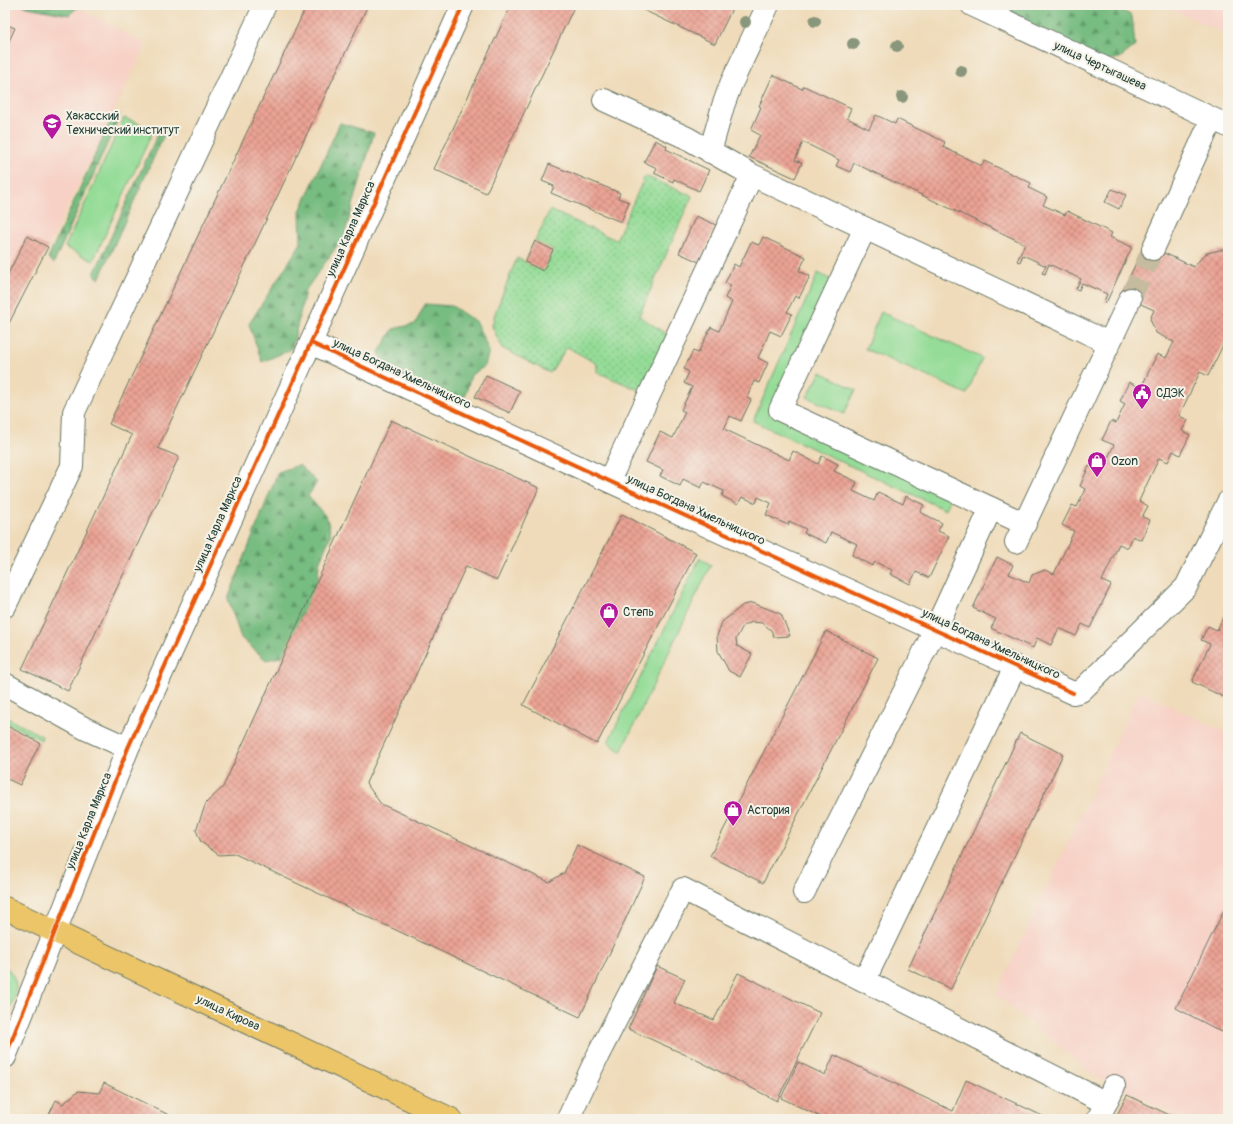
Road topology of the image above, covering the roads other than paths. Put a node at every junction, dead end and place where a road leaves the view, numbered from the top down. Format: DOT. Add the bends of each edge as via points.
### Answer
graph roads {
  1 [pos="265,5"];
  2 [pos="463,5"];
  3 [pos="768,5"];
  4 [pos="972,5"];
  5 [pos="604,100"];
  6 [pos="1220,123"];
  7 [pos="710,152"];
  8 [pos="752,175"];
  9 [pos="865,228"];
  10 [pos="1153,248"];
  11 [pos="1130,299"];
  12 [pos="311,343"];
  13 [pos="1109,343"];
  14 [pos="609,481"];
  15 [pos="1228,502"];
  16 [pos="991,508"];
  17 [pos="5,606"];
  18 [pos="934,630"];
  19 [pos="1015,667"];
  20 [pos="5,684"];
  21 [pos="128,748"];
  22 [pos="804,892"];
  23 [pos="5,908"];
  24 [pos="55,932"];
  25 [pos="869,970"];
  26 [pos="5,1057"];
  27 [pos="1106,1103"];
  28 [pos="451,1119"];
  29 [pos="568,1119"];
  1 -- 17 [label="street" via="74,412 72,466"];
  2 -- 12 [label="street, улица Карла Маркса"];
  3 -- 7 [label="street" via="731,84"];
  4 -- 6 [label="street, улица Чертыгашева"];
  5 -- 7 [label="street" via="687,138"];
  6 -- 10 [label="street"];
  7 -- 8 [label="street"];
  8 -- 9 [label="street"];
  8 -- 14 [label="street"];
  9 -- 13 [label="street"];
  9 -- 16 [label="street" via="780,410"];
  11 -- 13 [label="street"];
  12 -- 14 [label="street, улица Богдана Хмельницкого"];
  12 -- 21 [label="street, улица Карла Маркса"];
  13 -- 16 [label="street" via="1020,533"];
  14 -- 18 [label="street, улица Богдана Хмельницкого"];
  15 -- 19 [label="street, улица Богдана Хмельницкого" via="1186,588 1081,691 1073,693"];
  16 -- 18 [label="street"];
  18 -- 19 [label="street, улица Богдана Хмельницкого"];
  18 -- 22 [label="street"];
  19 -- 25 [label="street"];
  20 -- 21 [label="street" via="86,729"];
  21 -- 24 [label="street, улица Карла Маркса"];
  23 -- 24 [label="main road, улица Кирова"];
  24 -- 26 [label="street, улица Карла Маркса"];
  24 -- 28 [label="main road, улица Кирова"];
  27 -- 29 [label="street" via="683,889"];
}
